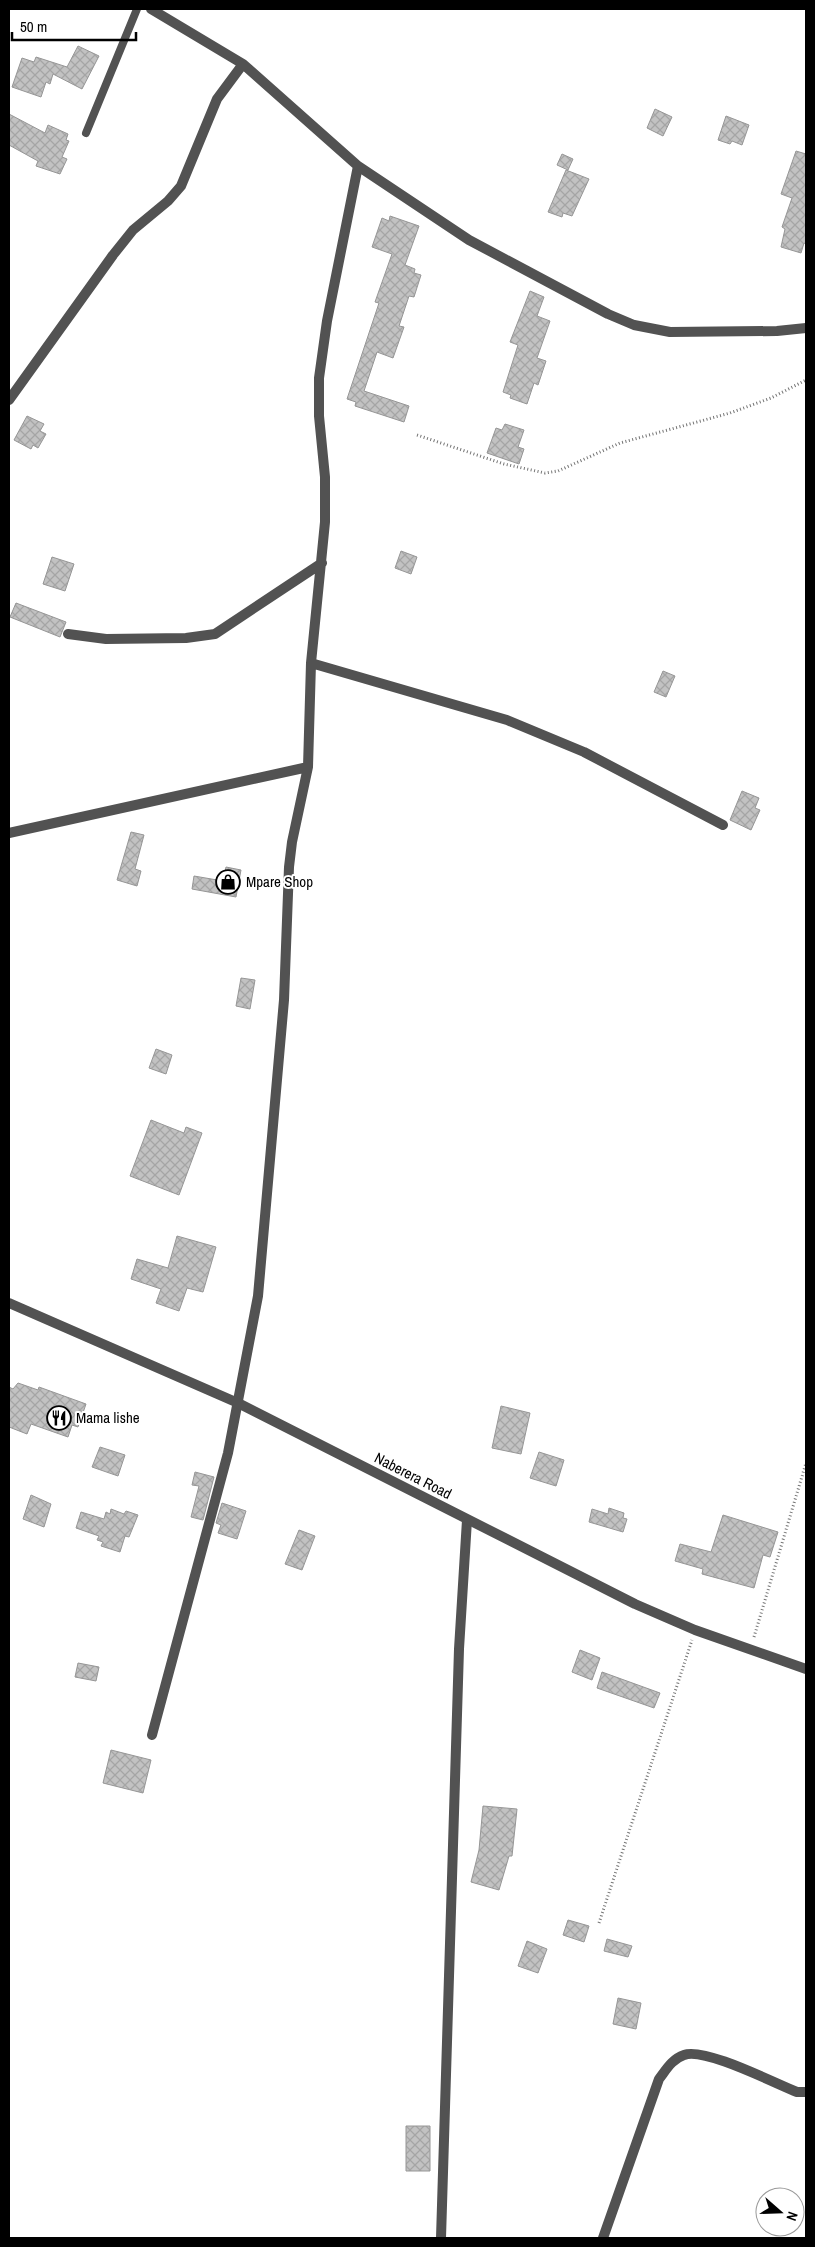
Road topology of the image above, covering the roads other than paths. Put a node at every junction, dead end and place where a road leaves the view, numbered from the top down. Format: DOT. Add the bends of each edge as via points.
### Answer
graph roads {
  1 [pos="137,9"];
  2 [pos="151,9"];
  3 [pos="243,64"];
  4 [pos="86,133"];
  5 [pos="358,166"];
  6 [pos="806,328"];
  7 [pos="9,400"];
  8 [pos="322,563"];
  9 [pos="68,634"];
  10 [pos="311,663"];
  11 [pos="308,767"];
  12 [pos="723,825"];
  13 [pos="9,833"];
  14 [pos="9,1303"];
  15 [pos="238,1403"];
  16 [pos="467,1520"];
  17 [pos="806,1669"];
  18 [pos="152,1735"];
  19 [pos="806,2092"];
  20 [pos="441,2238"];
  21 [pos="603,2238"];
  1 -- 4 [label="lane"];
  2 -- 3 [label="street"];
  3 -- 5 [label="street"];
  3 -- 7 [label="street" via="217,99 181,186 112,255"];
  5 -- 6 [label="street" via="470,240 570,295 634,325 670,332 705,333"];
  5 -- 8 [label="street" via="319,378 325,477"];
  8 -- 9 [label="street" via="215,634 186,638 106,639"];
  8 -- 10 [label="street"];
  10 -- 11 [label="street"];
  10 -- 12 [label="street" via="507,720 584,752"];
  11 -- 13 [label="street"];
  11 -- 15 [label="street" via="289,867 284,1000 258,1296"];
  14 -- 15 [label="street, Naberera Road"];
  15 -- 16 [label="street, Naberera Road"];
  15 -- 18 [label="street" via="207,1537"];
  16 -- 17 [label="street, Naberera Road" via="635,1604 695,1630"];
  16 -- 20 [label="street" via="459,1649"];
  19 -- 21 [label="street" via="797,2092 716,2056 684,2054 669,2065 659,2079"];
}
